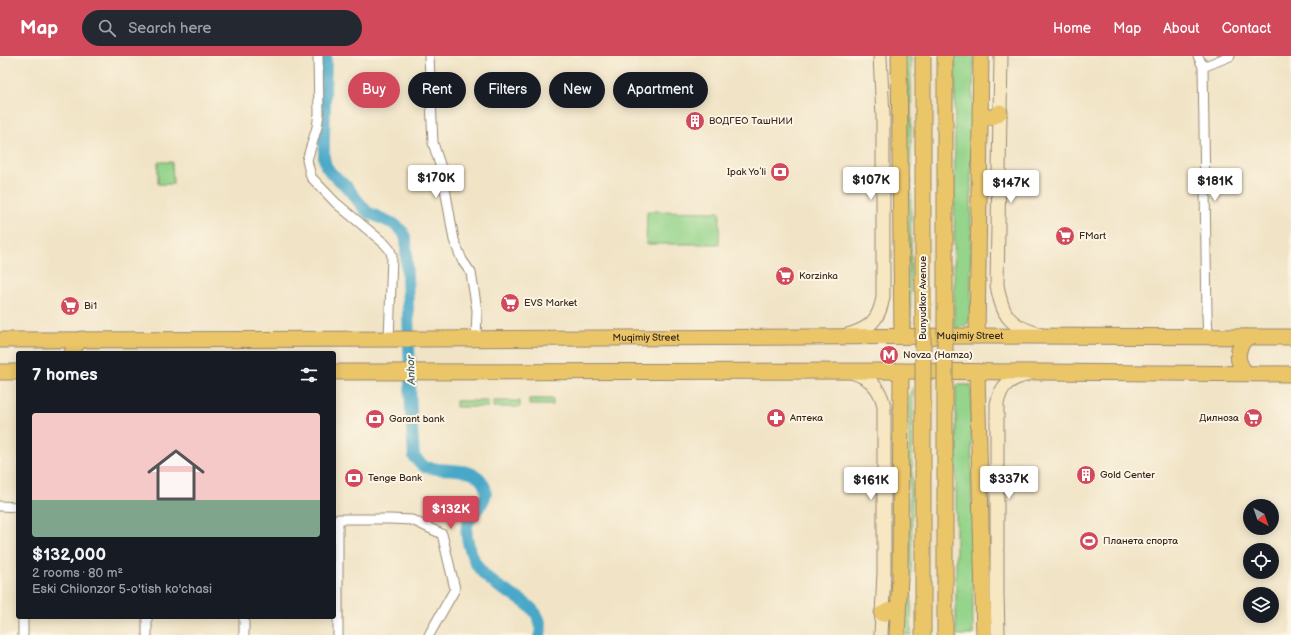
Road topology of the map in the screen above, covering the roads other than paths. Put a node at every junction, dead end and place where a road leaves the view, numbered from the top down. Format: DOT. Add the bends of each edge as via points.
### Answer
graph roads {
  1 [pos="318,56"];
  2 [pos="429,56"];
  3 [pos="880,56"];
  4 [pos="899,56"];
  5 [pos="923,56"];
  6 [pos="945,56"];
  7 [pos="981,56"];
  8 [pos="1001,56"];
  9 [pos="1198,56"];
  10 [pos="1230,56"];
  11 [pos="1203,67"];
  12 [pos="980,112"];
  13 [pos="1000,112"];
  14 [pos="902,336"];
  15 [pos="977,336"];
  16 [pos="1052,336"];
  17 [pos="837,337"];
  18 [pos="1208,337"];
  19 [pos="1247,337"];
  20 [pos="1291,338"];
  21 [pos="82,339"];
  22 [pos="476,339"];
  23 [pos="0,340"];
  24 [pos="393,340"];
  25 [pos="73,351"];
  26 [pos="901,371"];
  27 [pos="0,372"];
  28 [pos="16,372"];
  29 [pos="336,372"];
  30 [pos="847,372"];
  31 [pos="977,372"];
  32 [pos="1039,372"];
  33 [pos="1246,374"];
  34 [pos="1291,374"];
  35 [pos="0,506"];
  36 [pos="16,507"];
  37 [pos="882,614"];
  38 [pos="898,615"];
  39 [pos="23,619"];
  40 [pos="147,619"];
  41 [pos="244,619"];
  42 [pos="23,635"];
  43 [pos="148,635"];
  44 [pos="244,635"];
  45 [pos="338,635"];
  46 [pos="429,635"];
  47 [pos="881,635"];
  48 [pos="897,635"];
  49 [pos="923,635"];
  50 [pos="945,635"];
  51 [pos="984,635"];
  52 [pos="998,635"];
  1 -- 24 [label="street" via="319,114 307,160 311,177 336,203 390,250"];
  2 -- 22 [label="street" via="433,143 442,171 454,240 462,260 471,273 477,310"];
  3 -- 17 [label="street" via="883,116 883,297 880,310 872,324"];
  4 -- 14 [label="main road"];
  5 -- 49 [label="main road, Bunyudkor Avenue, bridge"];
  6 -- 50 [label="main road, bridge"];
  7 -- 12 [label="main road"];
  8 -- 13 [label="street"];
  9 -- 11 [label="street"];
  10 -- 11 [label="street"];
  11 -- 18 [label="street"];
  12 -- 13 [label="main road" via="990,118"];
  12 -- 15 [label="main road"];
  13 -- 16 [label="street" via="997,284 1000,301 1004,314 1016,325 1027,331"];
  14 -- 15 [label="main road, Muqimiy Street"];
  14 -- 17 [label="main road, Muqimiy Street"];
  15 -- 16 [label="main road, Muqimiy Street"];
  16 -- 18 [label="main road, Muqimiy Street"];
  17 -- 22 [label="main road, Muqimiy Street"];
  18 -- 19 [label="main road, Muqimiy Street"];
  19 -- 20 [label="main road, Muqimiy Street"];
  19 -- 33 [label="main road" via="1240,346 1237,356"];
  21 -- 23 [label="main road, Muqimiy Street"];
  21 -- 24 [label="main road, Muqimiy Street"];
  21 -- 25 [label="main road"];
  22 -- 24 [label="main road, Muqimiy Street"];
  26 -- 30 [label="main road"];
  26 -- 31 [label="main road"];
  26 -- 38 [label="main road"];
  27 -- 28 [label="main road"];
  29 -- 30 [label="main road"];
  30 -- 37 [label="street" via="870,380 880,392 884,406"];
  31 -- 32 [label="main road"];
  31 -- 51 [label="main road"];
  32 -- 33 [label="main road"];
  32 -- 52 [label="street" via="1018,377 1007,384 1001,390 997,404"];
  33 -- 34 [label="main road"];
  35 -- 36 [label="street"];
  37 -- 38 [label="main road" via="890,610"];
  37 -- 47 [label="street"];
  38 -- 48 [label="main road"];
  39 -- 42 [label="street"];
  40 -- 43 [label="street"];
  41 -- 44 [label="street"];
  45 -- 46 [label="street" via="338,519 412,520 442,534 455,589"];
}
